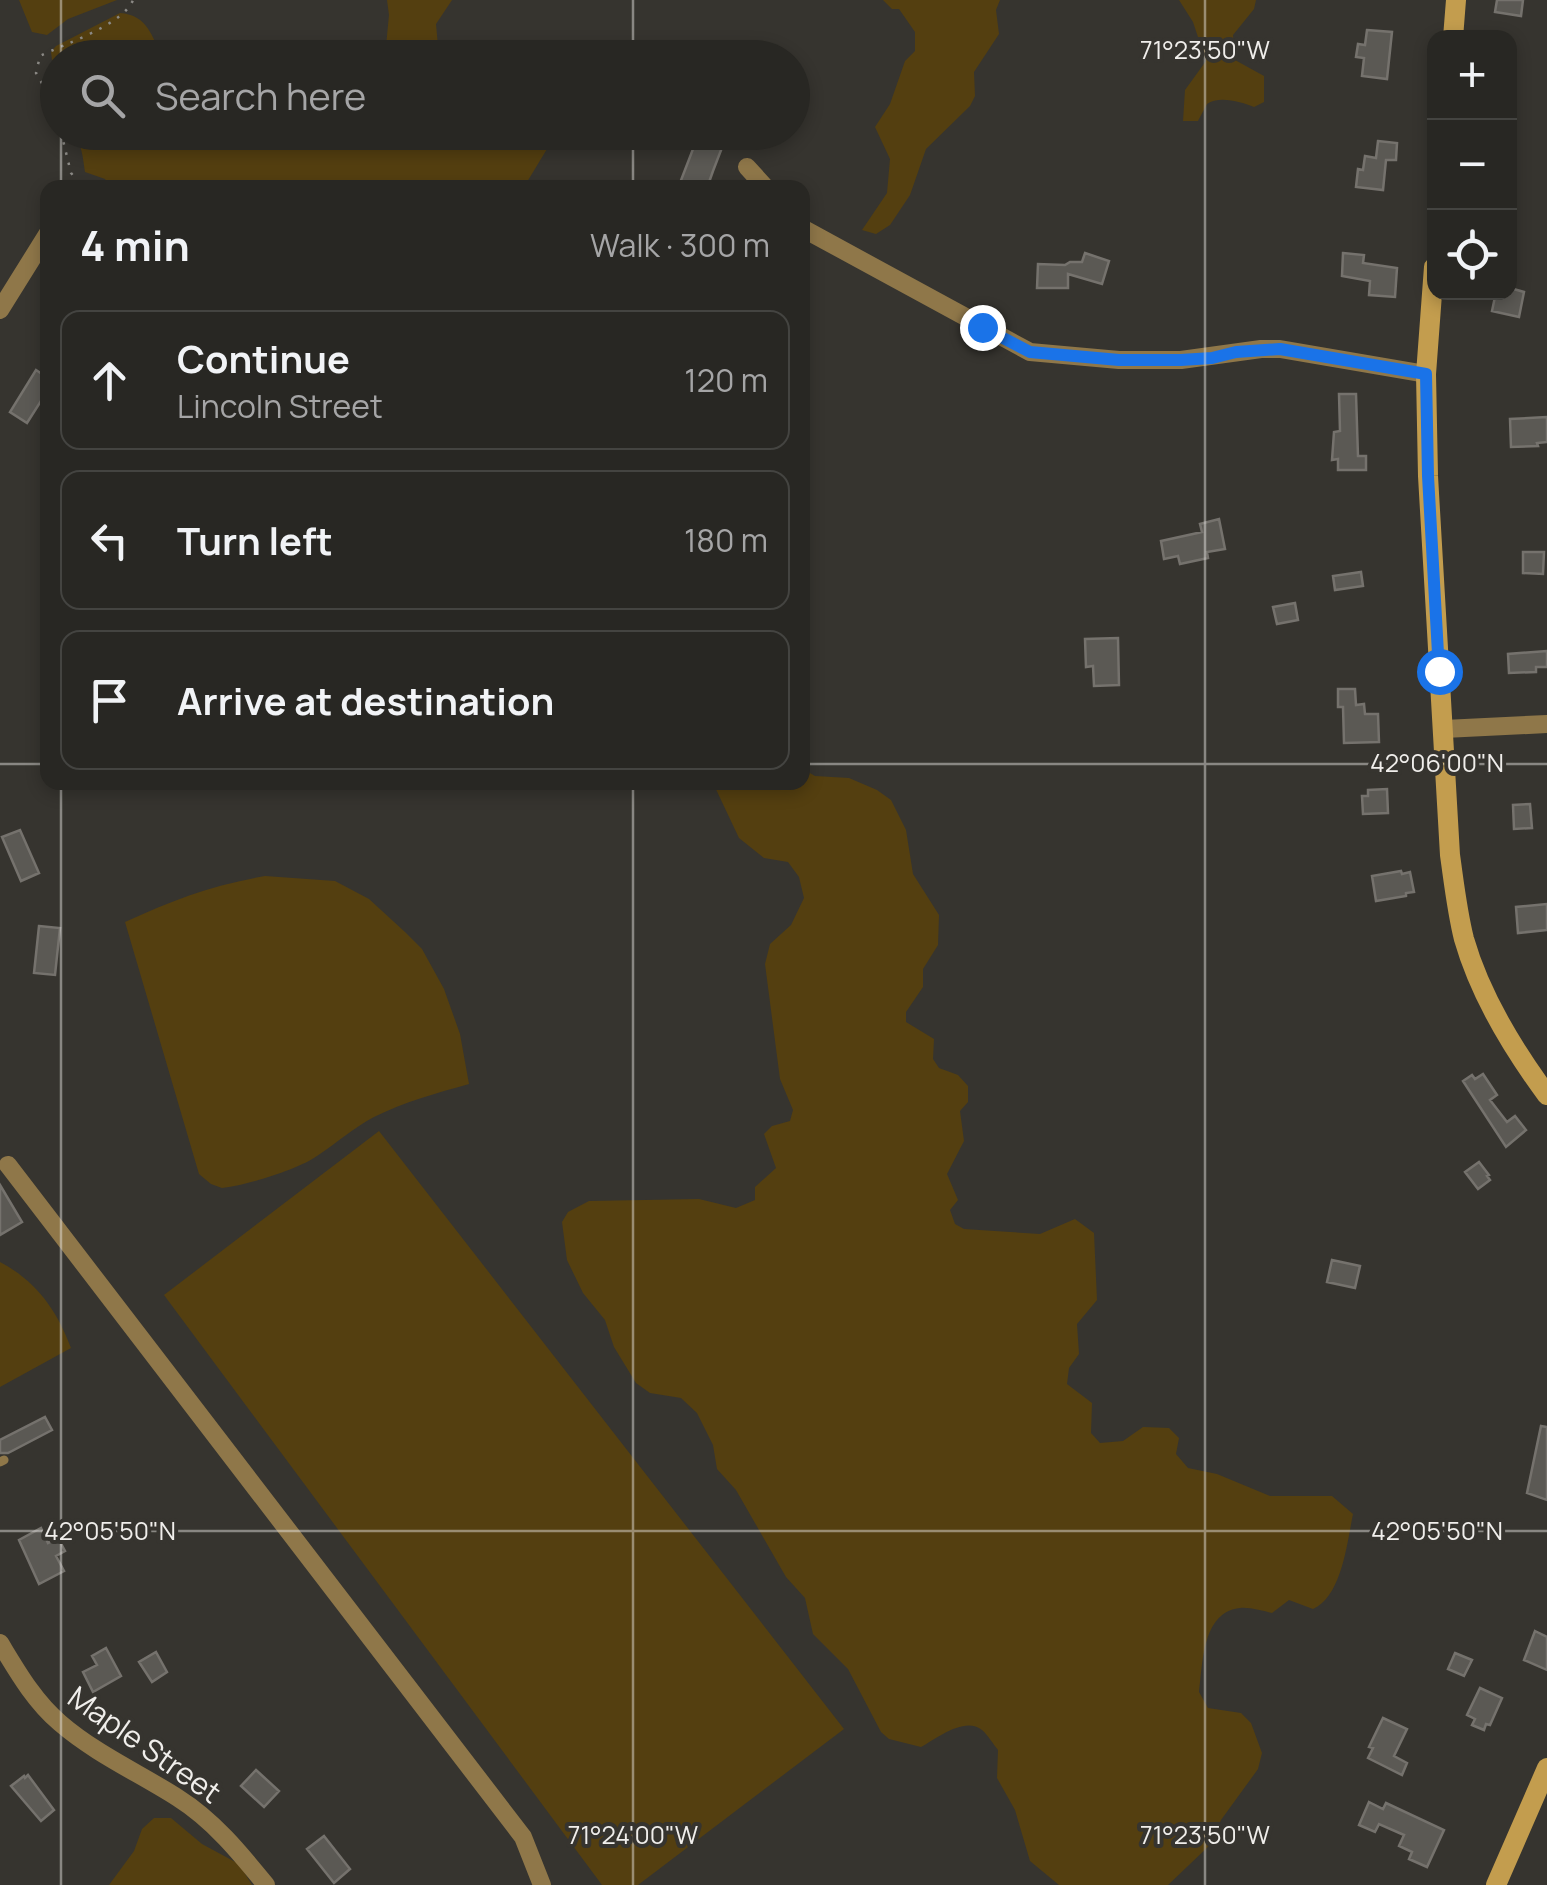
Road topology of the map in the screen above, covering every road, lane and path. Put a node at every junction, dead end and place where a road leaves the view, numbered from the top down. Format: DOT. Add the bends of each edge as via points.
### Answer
graph roads {
  1 [pos="133,0"];
  2 [pos="1456,0"];
  3 [pos="1454,30"];
  4 [pos="73,40"];
  5 [pos="40,56"];
  6 [pos="40,80"];
  7 [pos="65,150"];
  8 [pos="747,167"];
  9 [pos="78,180"];
  10 [pos="759,180"];
  11 [pos="810,232"];
  12 [pos="40,246"];
  13 [pos="1432,300"];
  14 [pos="0,310"];
  15 [pos="1426,374"];
  16 [pos="1547,724"];
  17 [pos="1444,729"];
  18 [pos="1547,1095"];
  19 [pos="8,1165"];
  20 [pos="0,1643"];
  21 [pos="1547,1768"];
  22 [pos="266,1885"];
  23 [pos="542,1885"];
  24 [pos="1496,1885"];
  1 -- 4 [label="path" via="120,17"];
  2 -- 3 [label="main road"];
  5 -- 6 [label="path"];
  7 -- 9 [label="path"];
  8 -- 10 [label="street"];
  11 -- 15 [label="street" via="1030,352 1181,360 1280,349"];
  12 -- 14 [label="street"];
  13 -- 15 [label="main road"];
  15 -- 17 [label="main road"];
  16 -- 17 [label="street"];
  17 -- 18 [label="main road" via="1450,855 1465,940 1498,1018"];
  19 -- 23 [label="street" via="523,1837"];
  20 -- 22 [label="street, Maple Street" via="58,1722 212,1824"];
  21 -- 24 [label="main road"];
}
